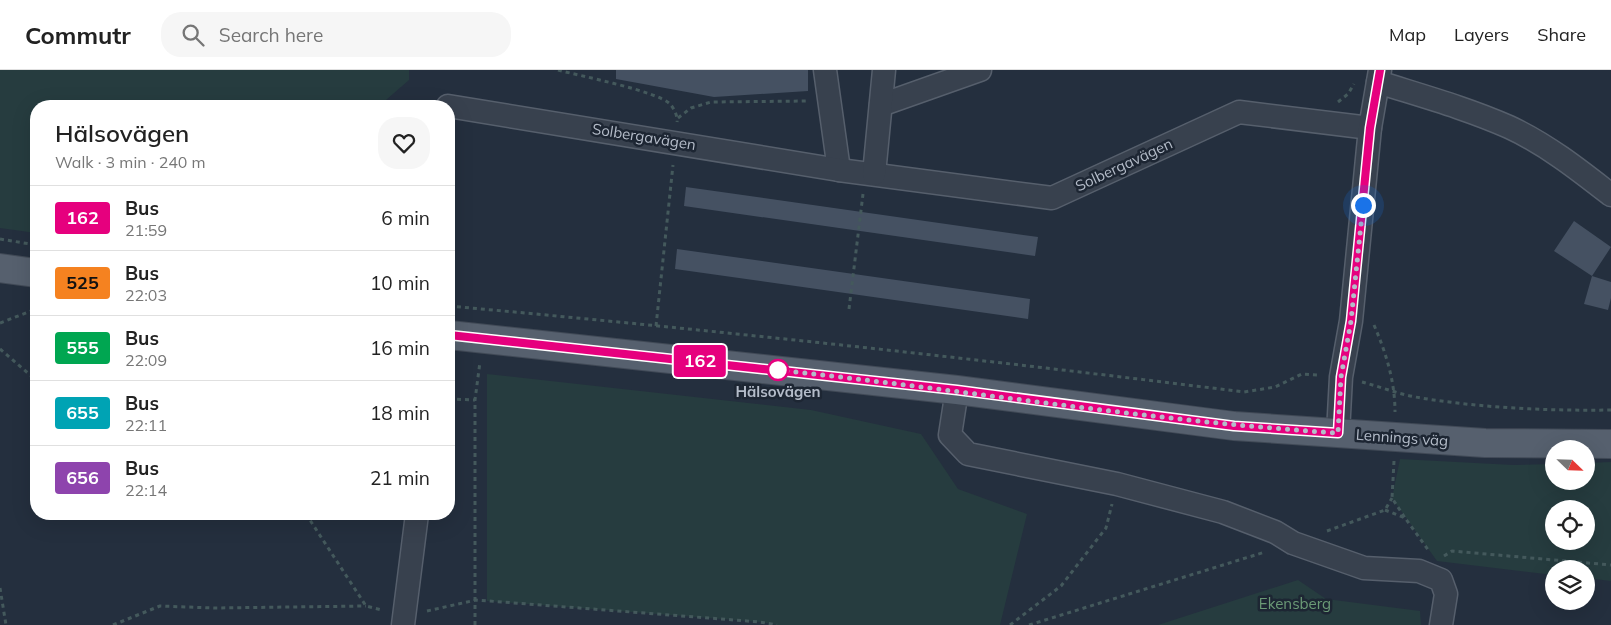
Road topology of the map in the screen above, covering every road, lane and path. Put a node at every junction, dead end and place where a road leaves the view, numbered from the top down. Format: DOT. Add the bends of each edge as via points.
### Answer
graph roads {
  1 [pos="558,70"];
  2 [pos="825,70"];
  3 [pos="884,70"];
  4 [pos="980,70"];
  5 [pos="1379,76"];
  6 [pos="1355,81"];
  7 [pos="829,101"];
  8 [pos="881,105"];
  9 [pos="455,107"];
  10 [pos="678,118"];
  11 [pos="1328,123"];
  12 [pos="1370,128"];
  13 [pos="675,142"];
  14 [pos="839,170"];
  15 [pos="869,174"];
  16 [pos="1611,195"];
  17 [pos="0,239"];
  18 [pos="30,244"];
  19 [pos="0,268"];
  20 [pos="30,272"];
  21 [pos="455,306"];
  22 [pos="485,309"];
  23 [pos="849,309"];
  24 [pos="30,311"];
  25 [pos="0,322"];
  26 [pos="656,326"];
  27 [pos="455,336"];
  28 [pos="484,339"];
  29 [pos="0,349"];
  30 [pos="30,375"];
  31 [pos="1341,377"];
  32 [pos="957,390"];
  33 [pos="455,399"];
  34 [pos="475,400"];
  35 [pos="1611,410"];
  36 [pos="1338,433"];
  37 [pos="1611,444"];
  38 [pos="1117,484"];
  39 [pos="1392,498"];
  40 [pos="1385,510"];
  41 [pos="310,520"];
  42 [pos="416,520"];
  43 [pos="1293,543"];
  44 [pos="1432,554"];
  45 [pos="1437,561"];
  46 [pos="1611,565"];
  47 [pos="0,588"];
  48 [pos="476,600"];
  49 [pos="366,606"];
  50 [pos="403,621"];
  51 [pos="6,625"];
  52 [pos="113,625"];
  53 [pos="475,625"];
  54 [pos="777,625"];
  55 [pos="1010,625"];
  56 [pos="1029,625"];
  57 [pos="1441,625"];
  1 -- 10 [label="path" via="650,94 670,104"];
  2 -- 7 [label="street"];
  3 -- 8 [label="street"];
  4 -- 8 [label="street"];
  5 -- 12 [label="street"];
  5 -- 16 [label="street" via="1510,128 1565,160"];
  6 -- 11 [label="path" via="1348,94 1331,108"];
  7 -- 10 [label="path" via="712,102 691,108"];
  7 -- 14 [label="street"];
  8 -- 15 [label="street"];
  9 -- 13 [label="street, Solbergavägen"];
  10 -- 13 [label="path"];
  11 -- 12 [label="street, Solbergavägen"];
  11 -- 15 [label="street, Solbergavägen" via="1239,112 1052,198"];
  12 -- 31 [label="street" via="1351,321"];
  13 -- 14 [label="street, Solbergavägen"];
  13 -- 26 [label="path"];
  14 -- 15 [label="street, Solbergavägen"];
  15 -- 23 [label="path"];
  17 -- 18 [label="path"];
  19 -- 20 [label="main road"];
  21 -- 22 [label="path"];
  22 -- 26 [label="path"];
  22 -- 28 [label="path"];
  24 -- 25 [label="path"];
  26 -- 31 [label="path" via="1005,362 1244,392 1275,388 1302,374"];
  27 -- 28 [label="main road, Lennings väg"];
  28 -- 32 [label="main road, Lennings väg"];
  28 -- 34 [label="path"];
  29 -- 30 [label="path"];
  31 -- 35 [label="path" via="1419,398 1468,404 1568,411"];
  31 -- 36 [label="street"];
  32 -- 36 [label="main road, Lennings väg" via="1234,426"];
  32 -- 38 [label="street" via="950,435 968,454"];
  33 -- 34 [label="path"];
  34 -- 48 [label="path"];
  36 -- 37 [label="main road, Lennings väg" via="1485,443"];
  38 -- 43 [label="street" via="1223,512 1275,532"];
  38 -- 55 [label="path" via="1106,528 1061,586"];
  39 -- 40 [label="path"];
  40 -- 43 [label="path"];
  40 -- 44 [label="path" via="1405,518"];
  41 -- 49 [label="path"];
  42 -- 50 [label="street"];
  43 -- 56 [label="path"];
  43 -- 57 [label="street" via="1364,568 1419,572 1441,580 1446,594"];
  45 -- 46 [label="path" via="1452,551"];
  47 -- 51 [label="path"];
  48 -- 50 [label="path"];
  48 -- 53 [label="path"];
  48 -- 54 [label="path"];
  49 -- 50 [label="path"];
  49 -- 52 [label="path" via="160,606"];
}
